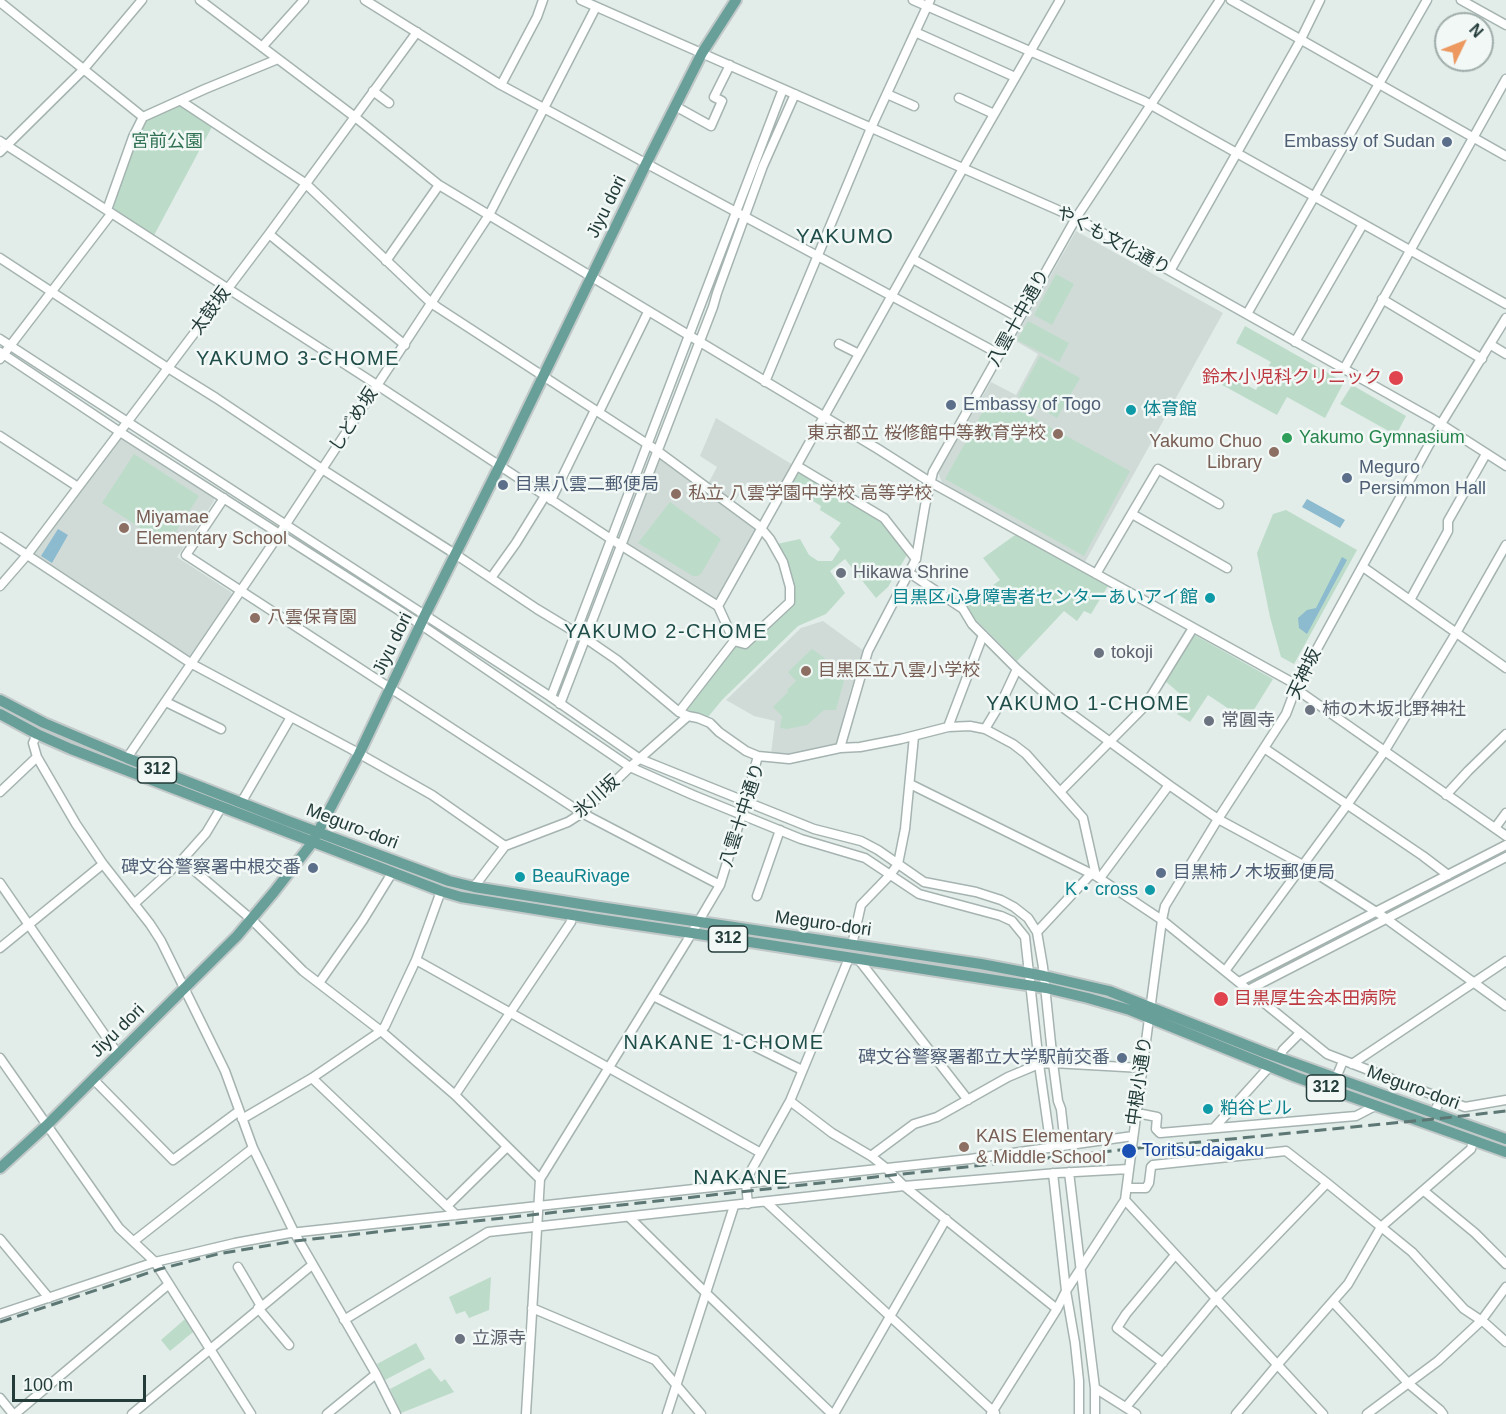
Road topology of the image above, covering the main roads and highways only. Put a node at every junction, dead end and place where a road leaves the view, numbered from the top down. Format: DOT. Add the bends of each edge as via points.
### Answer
graph roads {
  1 [pos="736,0"];
  2 [pos="0,700"];
  3 [pos="0,714"];
  4 [pos="318,831"];
  5 [pos="312,843"];
  6 [pos="695,927"];
  7 [pos="1149,1012"];
  8 [pos="1506,1139"];
  9 [pos="1506,1152"];
  10 [pos="0,1168"];
  1 -- 4 [label="main road, Jiyu dori" via="702,53 675,106"];
  2 -- 4 [label="main road, Meguro-dori / 312" via="128,758"];
  3 -- 5 [label="main road, Meguro-dori / 312" via="71,749"];
  4 -- 5 [label="main road, Jiyu dori"];
  4 -- 6 [label="main road, Meguro-dori / 312" via="449,881"];
  5 -- 6 [label="main road, Meguro-dori / 312" via="461,897 572,915"];
  5 -- 10 [label="main road, Jiyu dori" via="237,936"];
  6 -- 7 [label="main road, Meguro-dori / 312" via="854,959 1046,988"];
  6 -- 7 [label="main road, Meguro-dori / 312" via="852,945 1030,973 1109,992"];
  7 -- 8 [label="main road, Meguro-dori / 312"];
  7 -- 9 [label="main road, Meguro-dori / 312" via="1269,1066"];
}
